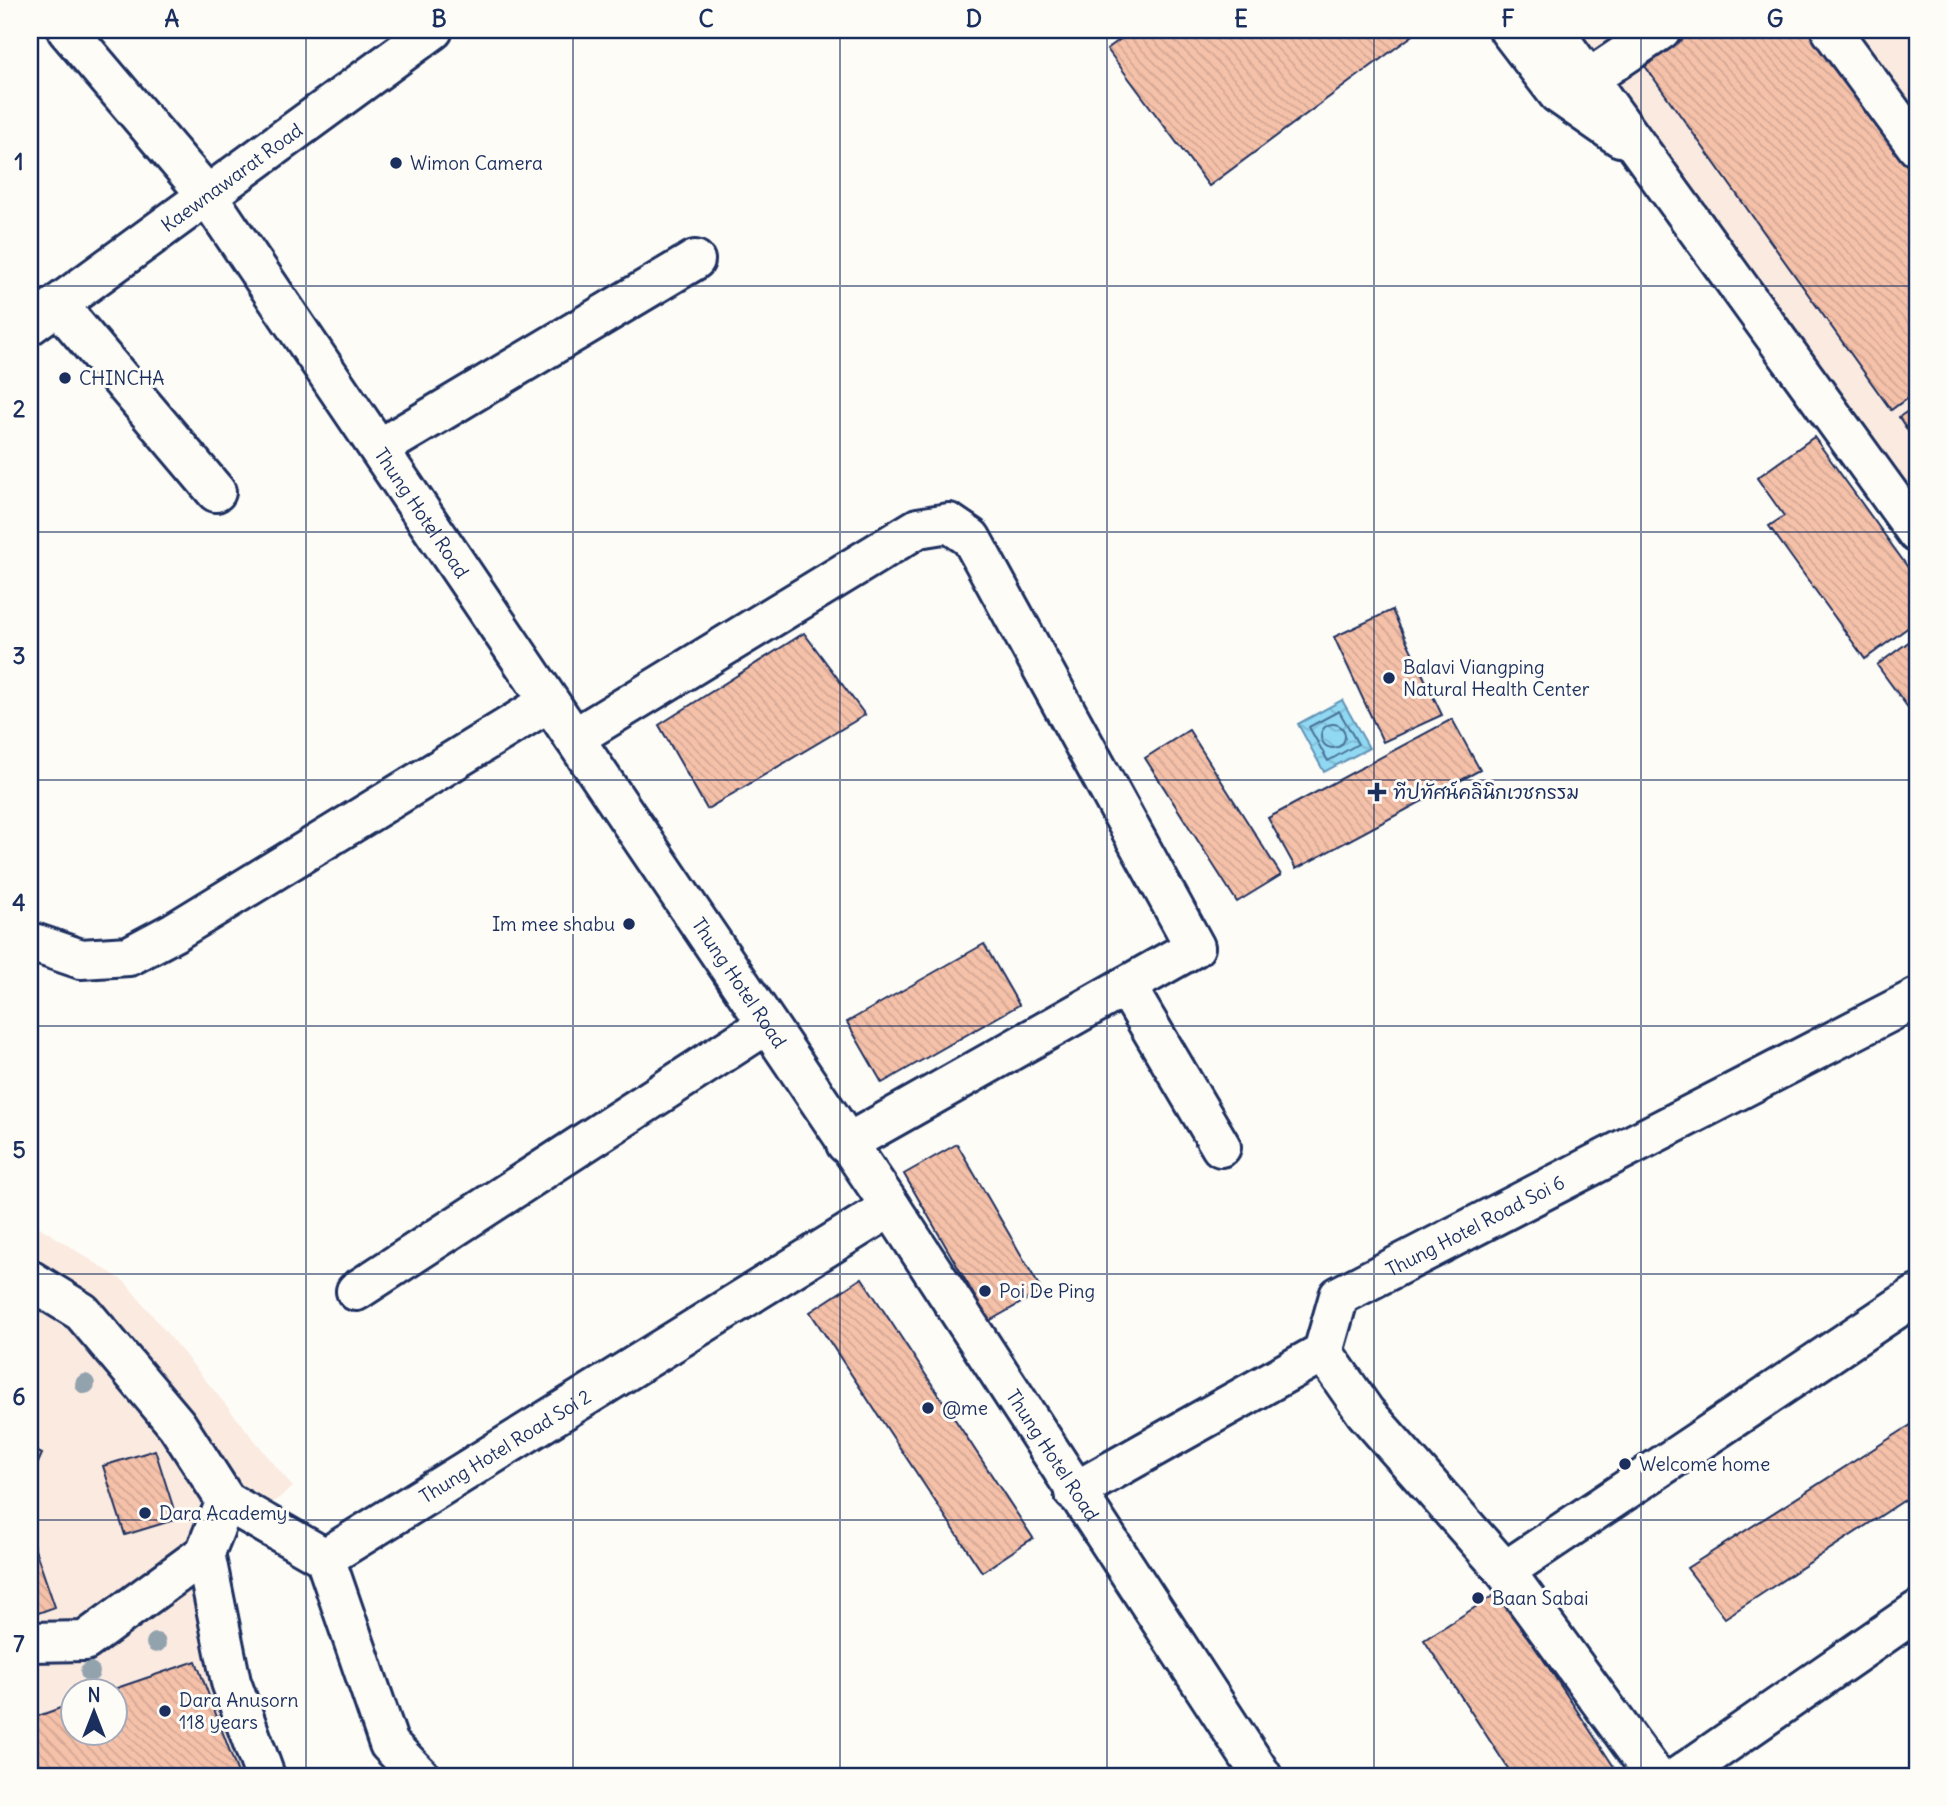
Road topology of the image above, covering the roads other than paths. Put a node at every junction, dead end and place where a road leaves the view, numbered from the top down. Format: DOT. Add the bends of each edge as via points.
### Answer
graph roads {
  1 [pos="66,30"];
  2 [pos="433,30"];
  3 [pos="1509,30"];
  4 [pos="1553,30"];
  5 [pos="1661,30"];
  6 [pos="1831,30"];
  7 [pos="1574,86"];
  8 [pos="1906,113"];
  9 [pos="1917,147"];
  10 [pos="207,195"];
  11 [pos="695,260"];
  12 [pos="44,315"];
  13 [pos="380,448"];
  14 [pos="216,492"];
  15 [pos="1917,533"];
  16 [pos="549,702"];
  17 [pos="574,738"];
  18 [pos="37,944"];
  19 [pos="1126,986"];
  20 [pos="1917,998"];
  21 [pos="766,1025"];
  22 [pos="846,1144"];
  23 [pos="1221,1147"];
  24 [pos="891,1207"];
  25 [pos="30,1280"];
  26 [pos="356,1291"];
  27 [pos="1917,1295"];
  28 [pos="1323,1352"];
  29 [pos="1074,1492"];
  30 [pos="226,1501"];
  31 [pos="205,1553"];
  32 [pos="325,1558"];
  33 [pos="1505,1571"];
  34 [pos="1917,1611"];
  35 [pos="30,1642"];
  36 [pos="265,1776"];
  37 [pos="421,1776"];
  38 [pos="1262,1776"];
  39 [pos="1655,1776"];
  40 [pos="1679,1776"];
  1 -- 10 [label="street, Thung Hotel Road"];
  2 -- 10 [label="street, Kaewnawarat Road"];
  3 -- 7 [label="street"];
  4 -- 7 [label="street"];
  5 -- 7 [label="street"];
  6 -- 8 [label="street"];
  7 -- 15 [label="street" via="1645,154"];
  8 -- 9 [label="street"];
  10 -- 12 [label="street, Kaewnawarat Road"];
  10 -- 13 [label="street, Thung Hotel Road"];
  11 -- 13 [label="street"];
  12 -- 14 [label="street"];
  13 -- 16 [label="street, Thung Hotel Road"];
  16 -- 17 [label="street, Thung Hotel Road"];
  16 -- 18 [label="street" via="129,956 81,960"];
  17 -- 19 [label="street" via="918,528 949,523 971,538 1195,947"];
  17 -- 21 [label="street, Thung Hotel Road"];
  19 -- 22 [label="street"];
  19 -- 23 [label="street"];
  20 -- 28 [label="street, Thung Hotel Road Soi 6" via="1339,1296"];
  21 -- 22 [label="street, Thung Hotel Road"];
  21 -- 26 [label="street"];
  22 -- 24 [label="street, Thung Hotel Road"];
  24 -- 29 [label="street, Thung Hotel Road"];
  24 -- 32 [label="street, Thung Hotel Road Soi 2"];
  25 -- 30 [label="street" via="82,1312 177,1425"];
  27 -- 33 [label="street"];
  28 -- 29 [label="street"];
  28 -- 33 [label="street" via="1365,1412"];
  29 -- 38 [label="street, Thung Hotel Road"];
  30 -- 31 [label="street"];
  30 -- 32 [label="street"];
  31 -- 35 [label="street" via="85,1641"];
  31 -- 36 [label="street" via="231,1682"];
  32 -- 37 [label="street" via="389,1744"];
  33 -- 39 [label="street"];
  34 -- 40 [label="street"];
}
